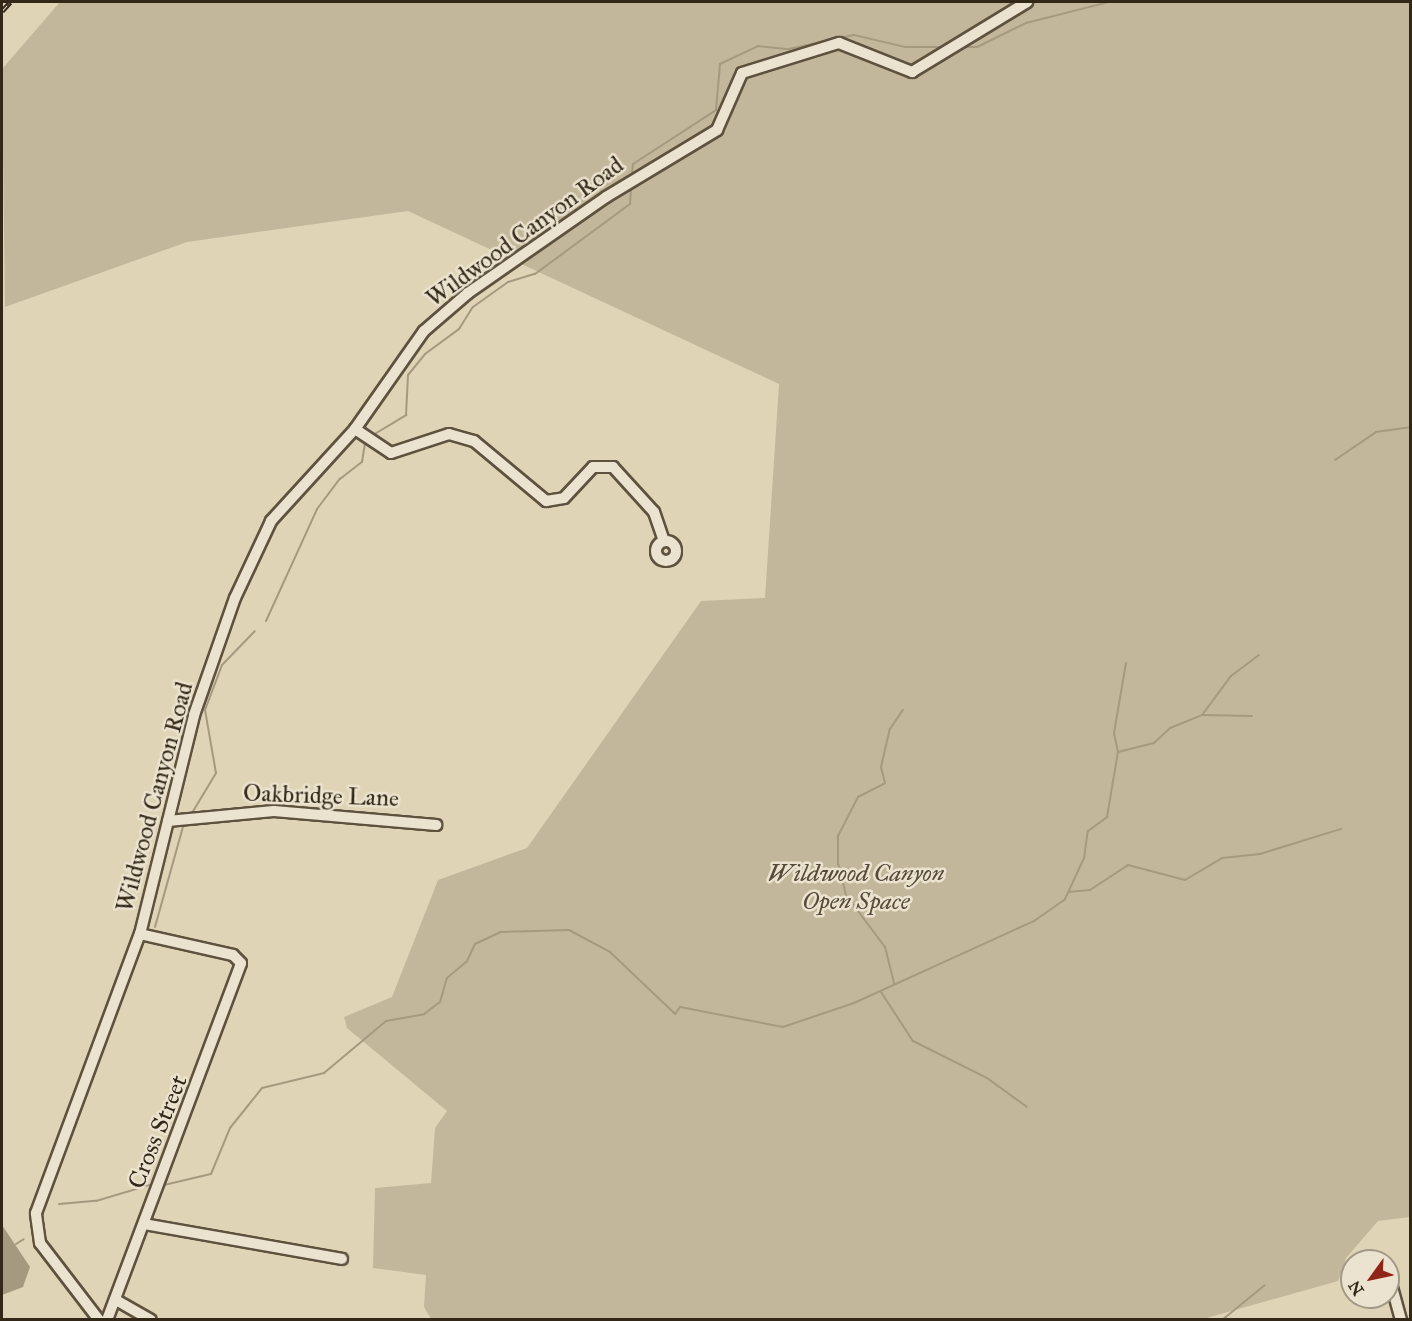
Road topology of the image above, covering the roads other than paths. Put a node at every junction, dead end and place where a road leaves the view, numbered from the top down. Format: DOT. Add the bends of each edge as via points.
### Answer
graph roads {
  1 [pos="1027,2"];
  2 [pos="355,429"];
  3 [pos="664,541"];
  4 [pos="168,821"];
  5 [pos="436,825"];
  6 [pos="141,934"];
  7 [pos="144,1224"];
  8 [pos="342,1259"];
  9 [pos="116,1300"];
  10 [pos="99,1320"];
  11 [pos="107,1320"];
  12 [pos="151,1320"];
  1 -- 2 [label="street, Wildwood Canyon Road" via="912,72 839,43 742,73 717,130 606,197 468,293 424,331"];
  2 -- 3 [label="street" via="392,453 448,434 474,441 546,501 564,498 593,467 613,467 654,512"];
  2 -- 4 [label="street, Wildwood Canyon Road" via="266,529 194,715"];
  4 -- 5 [label="street, Oakbridge Lane" via="274,811"];
  4 -- 6 [label="street, Wildwood Canyon Road"];
  6 -- 7 [label="street, Cross Street" via="238,958 200,1085"];
  6 -- 10 [label="street, Wildwood Canyon Road" via="53,1165 34,1230"];
  7 -- 8 [label="street"];
  7 -- 9 [label="street, Cross Street"];
  9 -- 11 [label="street, Cross Street"];
  9 -- 12 [label="street"];
}
